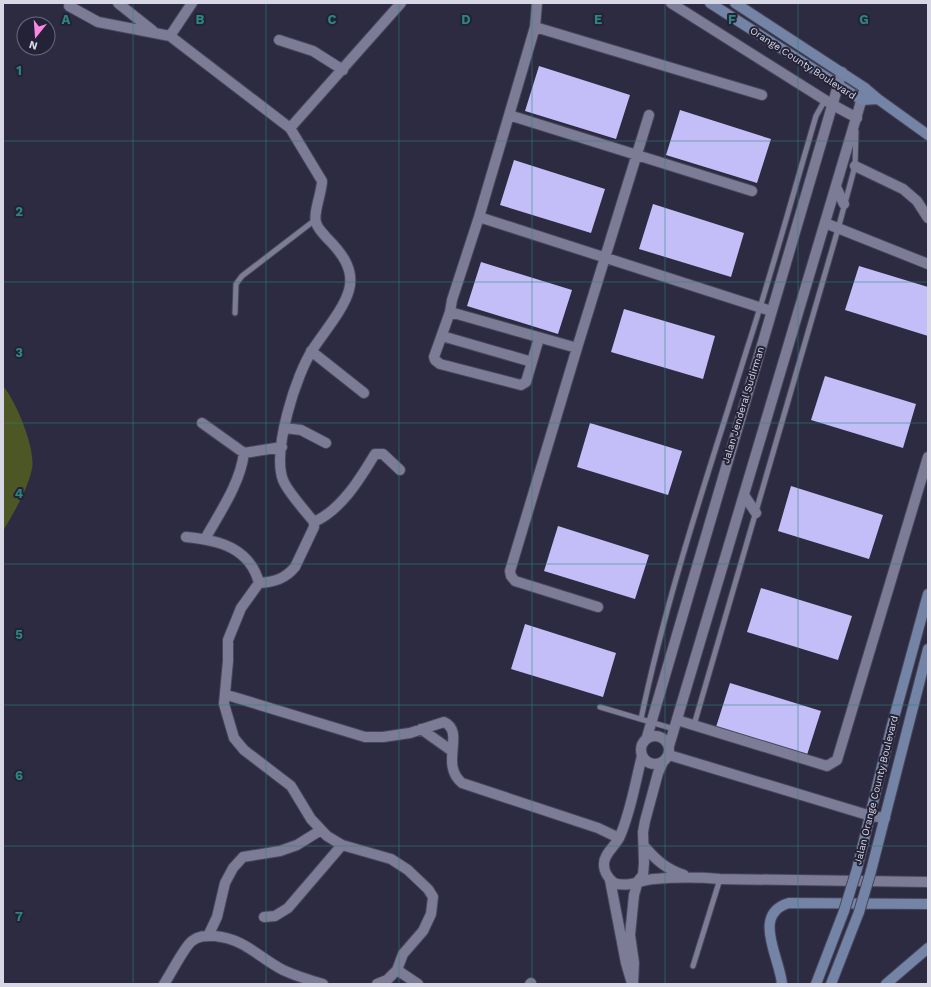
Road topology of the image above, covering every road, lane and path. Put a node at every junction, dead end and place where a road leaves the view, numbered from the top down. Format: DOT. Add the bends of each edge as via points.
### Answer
graph roads {
  1 [pos="71,3"];
  2 [pos="118,3"];
  3 [pos="192,3"];
  4 [pos="401,3"];
  5 [pos="537,3"];
  6 [pos="671,3"];
  7 [pos="710,3"];
  8 [pos="735,3"];
  9 [pos="535,27"];
  10 [pos="154,32"];
  11 [pos="170,36"];
  12 [pos="279,40"];
  13 [pos="343,70"];
  14 [pos="842,72"];
  15 [pos="838,84"];
  16 [pos="865,88"];
  17 [pos="762,95"];
  18 [pos="878,99"];
  19 [pos="862,100"];
  20 [pos="829,103"];
  21 [pos="509,115"];
  22 [pos="649,115"];
  23 [pos="856,118"];
  24 [pos="290,128"];
  25 [pos="928,135"];
  26 [pos="637,155"];
  27 [pos="855,166"];
  28 [pos="836,187"];
  29 [pos="752,191"];
  30 [pos="844,204"];
  31 [pos="479,218"];
  32 [pos="928,218"];
  33 [pos="315,220"];
  34 [pos="825,223"];
  35 [pos="838,229"];
  36 [pos="605,258"];
  37 [pos="928,264"];
  38 [pos="760,308"];
  39 [pos="771,311"];
  40 [pos="450,312"];
  41 [pos="235,313"];
  42 [pos="442,336"];
  43 [pos="539,338"];
  44 [pos="577,348"];
  45 [pos="311,351"];
  46 [pos="532,362"];
  47 [pos="364,394"];
  48 [pos="202,423"];
  49 [pos="285,428"];
  50 [pos="326,443"];
  51 [pos="282,447"];
  52 [pos="244,453"];
  53 [pos="928,457"];
  54 [pos="400,470"];
  55 [pos="744,495"];
  56 [pos="756,513"];
  57 [pos="314,522"];
  58 [pos="186,537"];
  59 [pos="205,539"];
  60 [pos="259,583"];
  61 [pos="928,594"];
  62 [pos="598,607"];
  63 [pos="928,650"];
  64 [pos="227,695"];
  65 [pos="600,708"];
  66 [pos="646,720"];
  67 [pos="676,724"];
  68 [pos="694,725"];
  69 [pos="421,729"];
  70 [pos="647,737"];
  71 [pos="452,750"];
  72 [pos="667,754"];
  73 [pos="642,756"];
  74 [pos="871,816"];
  75 [pos="885,818"];
  76 [pos="321,830"];
  77 [pos="619,838"];
  78 [pos="643,843"];
  79 [pos="342,845"];
  80 [pos="690,877"];
  81 [pos="720,879"];
  82 [pos="610,880"];
  83 [pos="638,881"];
  84 [pos="928,882"];
  85 [pos="928,904"];
  86 [pos="264,917"];
  87 [pos="208,936"];
  88 [pos="928,948"];
  89 [pos="693,966"];
  90 [pos="397,970"];
  91 [pos="164,984"];
  92 [pos="323,984"];
  93 [pos="377,984"];
  94 [pos="418,984"];
  95 [pos="633,984"];
  96 [pos="782,984"];
  97 [pos="816,984"];
  98 [pos="831,984"];
  99 [pos="886,984"];
  1 -- 10 [label="street" via="69,6 98,22"];
  2 -- 10 [label="street"];
  3 -- 11 [label="street"];
  4 -- 13 [label="street"];
  5 -- 9 [label="street"];
  6 -- 20 [label="street"];
  7 -- 15 [label="main road, Orange County Boulevard"];
  8 -- 14 [label="main road, Orange County Boulevard"];
  9 -- 17 [label="street"];
  9 -- 21 [label="street"];
  10 -- 11 [label="street"];
  11 -- 24 [label="street"];
  12 -- 13 [label="street" via="313,51"];
  13 -- 24 [label="street"];
  14 -- 15 [label="street, Jalan Jenderal Sudirman"];
  14 -- 16 [label="main road, Orange County Boulevard"];
  15 -- 19 [label="main road, Orange County Boulevard"];
  15 -- 20 [label="street, Jalan Jenderal Sudirman"];
  16 -- 18 [label="main road, Orange County Boulevard"];
  16 -- 19 [label="street"];
  18 -- 19 [label="main road, Orange County Boulevard"];
  18 -- 25 [label="main road, Orange County Boulevard"];
  19 -- 23 [label="street"];
  20 -- 23 [label="street"];
  20 -- 38 [label="lane" via="814,123"];
  20 -- 39 [label="street, Jalan Jenderal Sudirman"];
  21 -- 26 [label="street"];
  21 -- 31 [label="street"];
  22 -- 26 [label="street"];
  23 -- 27 [label="lane"];
  23 -- 28 [label="street"];
  24 -- 33 [label="street" via="322,181"];
  26 -- 29 [label="street"];
  26 -- 36 [label="street"];
  27 -- 30 [label="lane"];
  27 -- 32 [label="street" via="904,189"];
  28 -- 30 [label="street"];
  28 -- 34 [label="street"];
  30 -- 35 [label="lane"];
  31 -- 36 [label="street"];
  31 -- 40 [label="street"];
  33 -- 41 [label="lane" via="242,276 236,284"];
  33 -- 45 [label="street" via="319,230 348,264 351,277 344,303"];
  34 -- 35 [label="street"];
  34 -- 55 [label="street"];
  35 -- 37 [label="street"];
  35 -- 56 [label="lane"];
  36 -- 38 [label="street"];
  36 -- 44 [label="street"];
  38 -- 39 [label="street"];
  38 -- 66 [label="lane" via="652,666"];
  39 -- 66 [label="street, Jalan Jenderal Sudirman"];
  40 -- 42 [label="street"];
  40 -- 43 [label="street"];
  42 -- 46 [label="street"];
  42 -- 46 [label="street" via="435,360 447,366 521,385 526,382"];
  43 -- 44 [label="street"];
  43 -- 46 [label="street"];
  44 -- 62 [label="street" via="510,571 515,581"];
  45 -- 47 [label="street"];
  45 -- 49 [label="street" via="304,363 288,410"];
  48 -- 52 [label="street"];
  49 -- 50 [label="street" via="301,430"];
  49 -- 51 [label="street"];
  51 -- 52 [label="street"];
  51 -- 57 [label="street" via="283,482"];
  52 -- 59 [label="street" via="236,482"];
  53 -- 68 [label="street" via="837,760 827,766"];
  54 -- 57 [label="street" via="383,454 375,454 349,492 325,517"];
  55 -- 56 [label="street"];
  55 -- 67 [label="street"];
  56 -- 68 [label="lane"];
  57 -- 60 [label="street" via="312,533 290,573 275,581"];
  58 -- 59 [label="street"];
  59 -- 60 [label="street" via="245,556 256,572"];
  60 -- 76 [label="street" via="241,608 228,640 225,711 239,745 291,786 311,820"];
  61 -- 74 [label="main road, Jalan Orange County Boulevard" via="892,725"];
  63 -- 75 [label="main road, Jalan Orange County Boulevard"];
  64 -- 69 [label="street" via="365,737 410,734"];
  65 -- 66 [label="lane"];
  66 -- 67 [label="lane"];
  66 -- 70 [label="street, Jalan Jenderal Sudirman"];
  67 -- 68 [label="street"];
  67 -- 72 [label="street"];
  69 -- 71 [label="street"];
  69 -- 71 [label="street" via="444,722 451,726 454,732"];
  70 -- 72 [label="street" via="660,736 666,740"];
  70 -- 73 [label="street" via="640,750"];
  71 -- 77 [label="street" via="456,778 462,783 598,828"];
  72 -- 73 [label="street" via="652,764"];
  72 -- 74 [label="street"];
  72 -- 78 [label="street" via="658,773 645,821"];
  73 -- 77 [label="street" via="627,817"];
  74 -- 75 [label="street"];
  74 -- 97 [label="main road, Jalan Orange County Boulevard, bridge" via="844,911"];
  75 -- 98 [label="main road, Jalan Orange County Boulevard, bridge" via="859,912"];
  76 -- 79 [label="street"];
  76 -- 87 [label="street" via="297,846 243,857 232,868 225,883 217,918"];
  77 -- 82 [label="street" via="605,857 604,865"];
  78 -- 80 [label="street" via="657,861 671,871"];
  78 -- 83 [label="street" via="643,874"];
  79 -- 86 [label="street" via="288,908 275,916"];
  79 -- 90 [label="street" via="397,862 428,889 433,897 427,923 403,954"];
  80 -- 81 [label="street"];
  80 -- 83 [label="street"];
  81 -- 84 [label="street"];
  81 -- 89 [label="lane"];
  82 -- 83 [label="street" via="625,885"];
  82 -- 95 [label="street" via="626,963"];
  83 -- 95 [label="street" via="630,935 634,963"];
  85 -- 96 [label="main road" via="782,905 772,916 769,927"];
  87 -- 91 [label="street" via="199,936 191,942"];
  87 -- 92 [label="street" via="227,937 239,941 282,969 302,979"];
  88 -- 99 [label="main road"];
  90 -- 93 [label="street" via="387,980"];
  90 -- 94 [label="street"];
}
